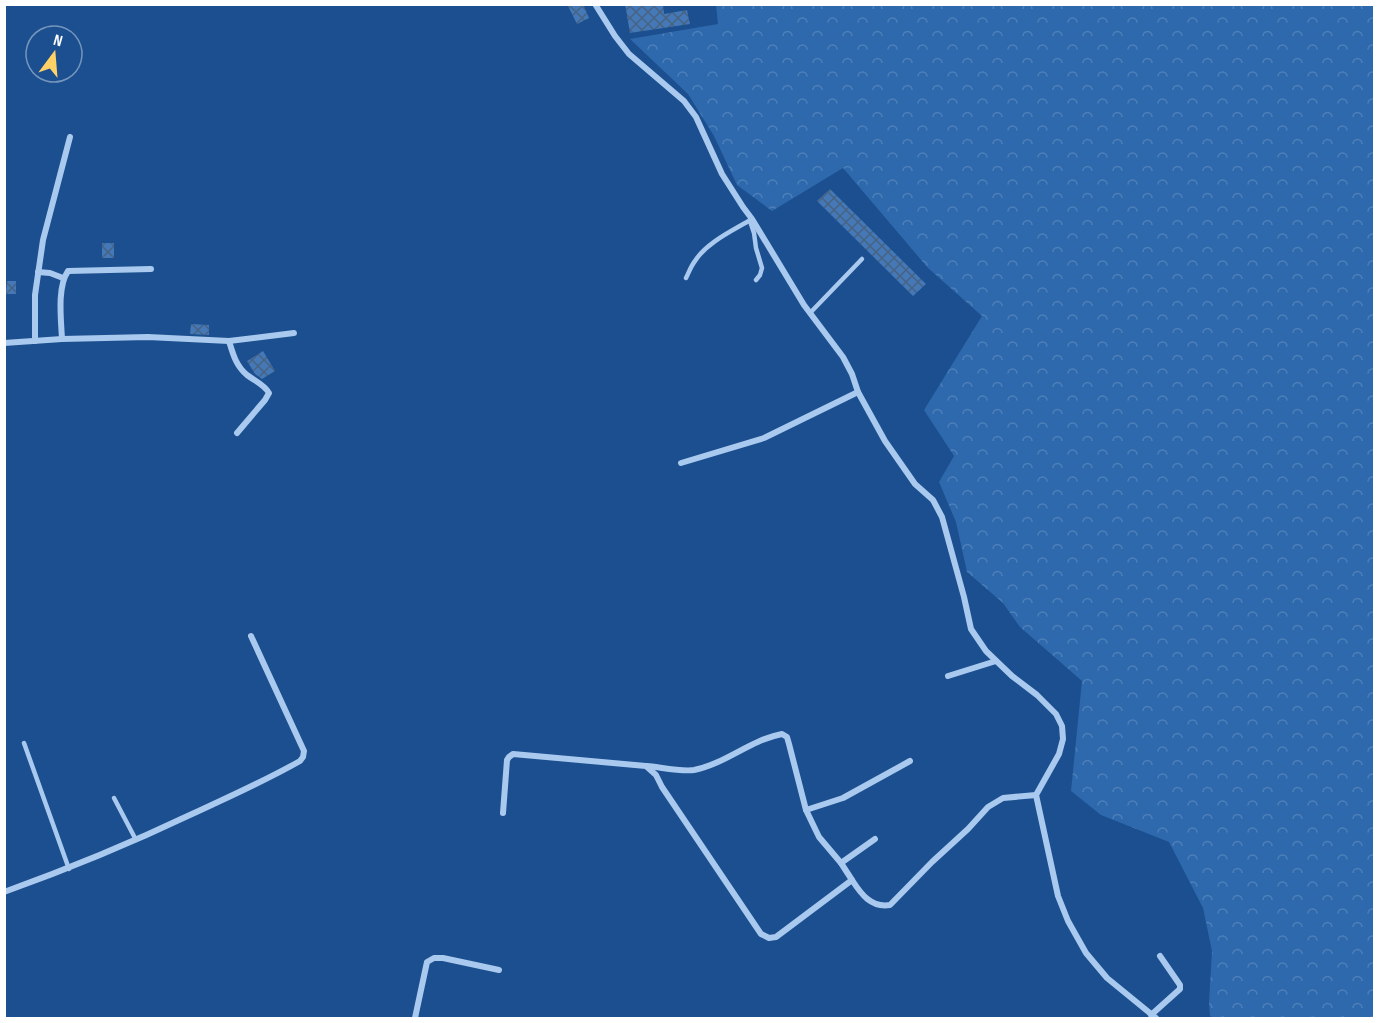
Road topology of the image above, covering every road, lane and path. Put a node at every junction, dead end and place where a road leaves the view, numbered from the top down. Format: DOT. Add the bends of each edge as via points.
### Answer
graph roads {
  1 [pos="595,4"];
  2 [pos="70,137"];
  3 [pos="751,220"];
  4 [pos="862,259"];
  5 [pos="151,269"];
  6 [pos="38,272"];
  7 [pos="63,278"];
  8 [pos="686,278"];
  9 [pos="756,280"];
  10 [pos="810,314"];
  11 [pos="294,333"];
  12 [pos="62,339"];
  13 [pos="35,341"];
  14 [pos="230,341"];
  15 [pos="4,343"];
  16 [pos="858,392"];
  17 [pos="237,433"];
  18 [pos="681,463"];
  19 [pos="251,636"];
  20 [pos="996,661"];
  21 [pos="948,676"];
  22 [pos="24,743"];
  23 [pos="910,761"];
  24 [pos="646,766"];
  25 [pos="1036,795"];
  26 [pos="114,798"];
  27 [pos="806,810"];
  28 [pos="503,813"];
  29 [pos="875,839"];
  30 [pos="136,840"];
  31 [pos="841,863"];
  32 [pos="69,869"];
  33 [pos="852,880"];
  34 [pos="4,892"];
  35 [pos="1160,956"];
  36 [pos="499,970"];
  37 [pos="1153,1017"];
  38 [pos="415,1018"];
  1 -- 3 [label="street" via="629,54 684,100"];
  2 -- 6 [label="street"];
  3 -- 8 [label="lane" via="700,254"];
  3 -- 9 [label="lane" via="762,268"];
  3 -- 10 [label="street"];
  4 -- 10 [label="lane"];
  5 -- 7 [label="street" via="78,269 68,271"];
  6 -- 7 [label="street"];
  6 -- 13 [label="street"];
  7 -- 12 [label="street"];
  10 -- 16 [label="street" via="843,357"];
  11 -- 14 [label="street"];
  12 -- 13 [label="street"];
  12 -- 14 [label="street" via="148,337"];
  13 -- 15 [label="street"];
  14 -- 17 [label="street" via="234,359 269,393"];
  16 -- 18 [label="street" via="764,438"];
  16 -- 20 [label="street" via="885,441 942,517 971,629"];
  19 -- 30 [label="street" via="304,751 303,757 266,780"];
  20 -- 21 [label="street"];
  20 -- 25 [label="street" via="1056,714 1062,726 1064,739 1059,754"];
  22 -- 32 [label="lane"];
  23 -- 27 [label="street" via="843,798"];
  24 -- 27 [label="street" via="692,770 782,734 787,737"];
  24 -- 28 [label="street" via="513,754 507,760"];
  24 -- 33 [label="street" via="656,775 761,934 776,937"];
  25 -- 33 [label="street" via="1004,798 988,807 890,905 873,904"];
  25 -- 37 [label="street" via="1058,896 1073,929 1086,953 1107,978"];
  26 -- 30 [label="lane"];
  27 -- 31 [label="street" via="819,837"];
  29 -- 31 [label="street"];
  30 -- 32 [label="street"];
  31 -- 33 [label="street"];
  32 -- 34 [label="street"];
  35 -- 37 [label="street" via="1180,989"];
  36 -- 38 [label="street" via="443,958 427,962"];
}
